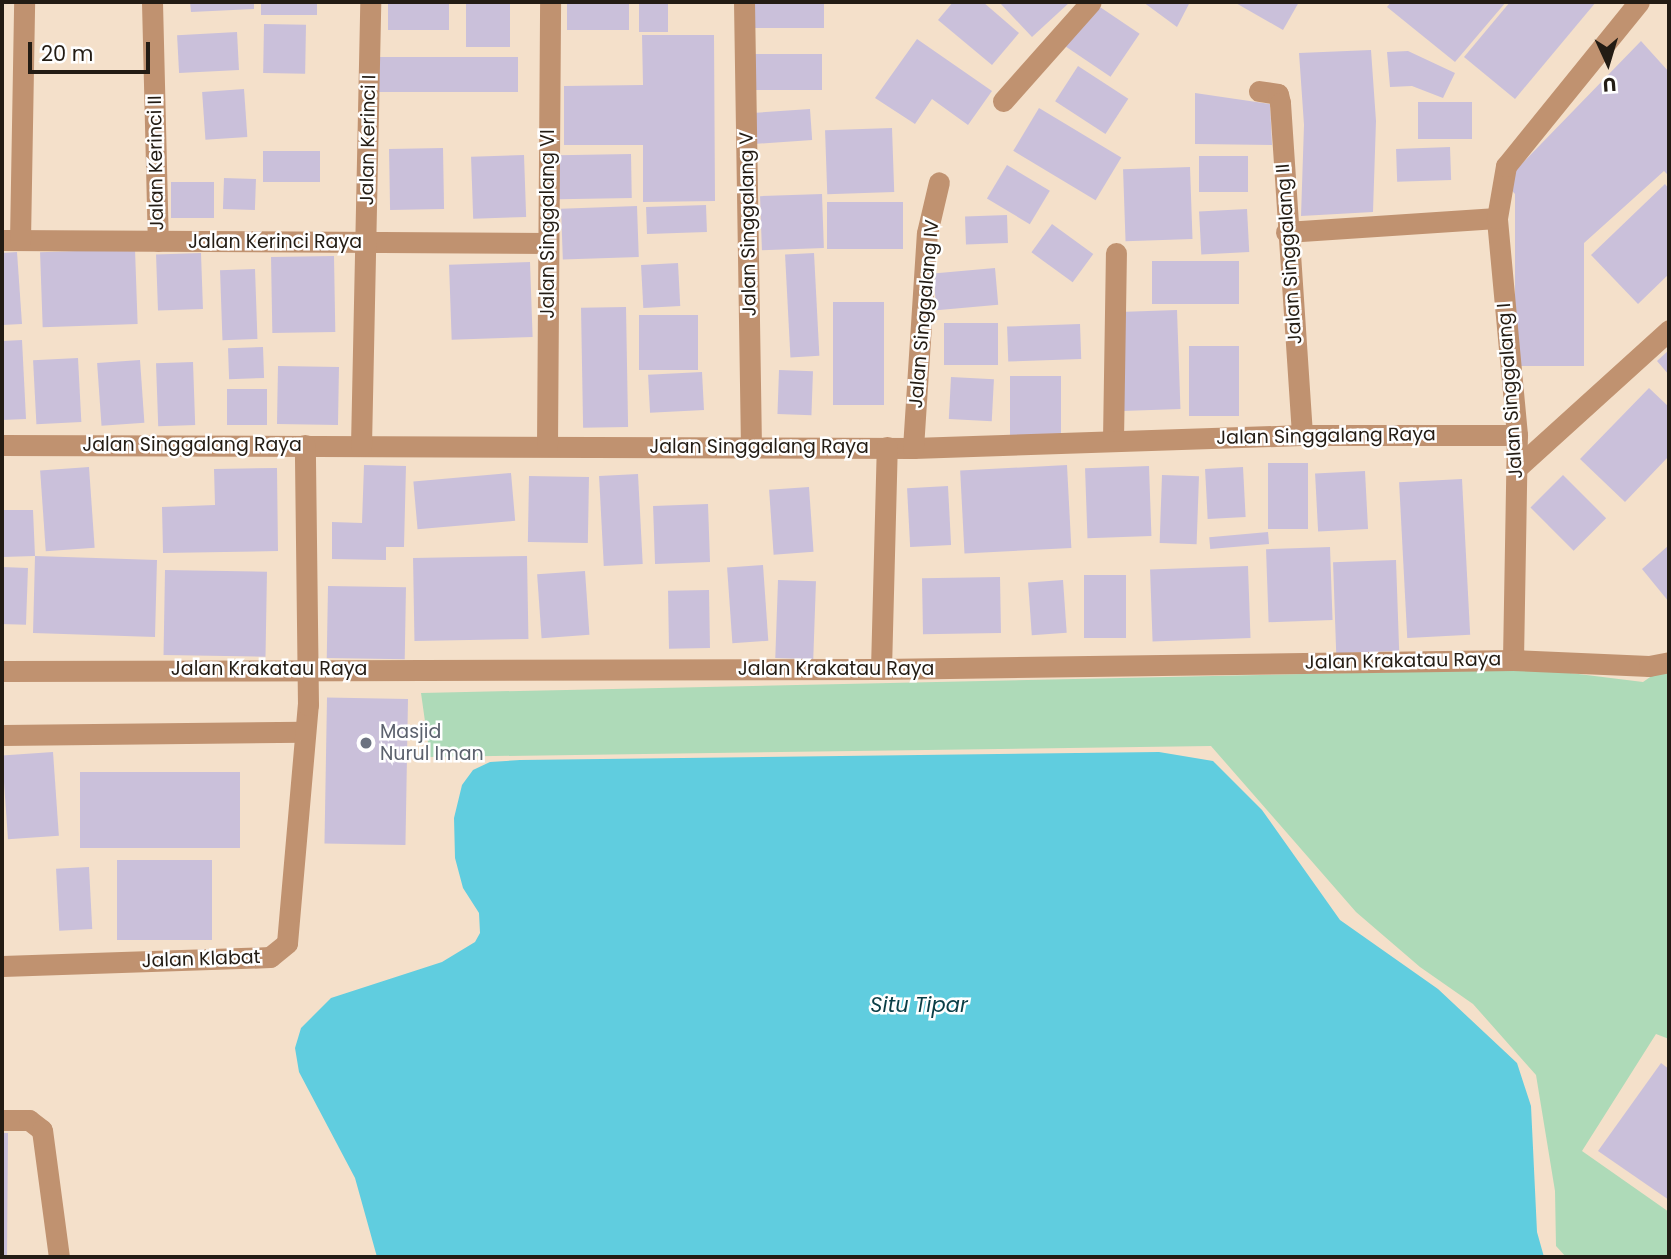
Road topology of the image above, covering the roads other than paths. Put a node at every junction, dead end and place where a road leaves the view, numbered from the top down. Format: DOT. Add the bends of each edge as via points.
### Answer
graph roads {
  1 [pos="24,2"];
  2 [pos="152,2"];
  3 [pos="370,2"];
  4 [pos="550,2"];
  5 [pos="744,2"];
  6 [pos="1091,2"];
  7 [pos="1639,2"];
  8 [pos="1259,91"];
  9 [pos="1003,101"];
  10 [pos="939,182"];
  11 [pos="1497,218"];
  12 [pos="1286,232"];
  13 [pos="11,240"];
  14 [pos="158,241"];
  15 [pos="366,243"];
  16 [pos="548,243"];
  17 [pos="1116,253"];
  18 [pos="1669,330"];
  19 [pos="1302,435"];
  20 [pos="1517,435"];
  21 [pos="1113,440"];
  22 [pos="2,444"];
  23 [pos="751,445"];
  24 [pos="305,446"];
  25 [pos="362,446"];
  26 [pos="547,446"];
  27 [pos="887,447"];
  28 [pos="913,448"];
  29 [pos="1518,467"];
  30 [pos="1513,660"];
  31 [pos="1669,662"];
  32 [pos="309,668"];
  33 [pos="881,669"];
  34 [pos="2,671"];
  35 [pos="303,732"];
  36 [pos="2,736"];
  37 [pos="2,966"];
  38 [pos="2,1120"];
  39 [pos="59,1257"];
  1 -- 13 [label="street"];
  2 -- 14 [label="street, Jalan Kerinci II"];
  3 -- 15 [label="street, Jalan Kerinci I"];
  4 -- 16 [label="street, Jalan Singgalang VI"];
  5 -- 23 [label="street, Jalan Singgalang V"];
  6 -- 9 [label="street"];
  7 -- 11 [label="street, Jalan Singgalang I" via="1506,166"];
  8 -- 12 [label="street, Jalan Singgalang II" via="1279,94"];
  10 -- 28 [label="street, Jalan Singgalang IV" via="927,233"];
  11 -- 12 [label="street"];
  11 -- 20 [label="street, Jalan Singgalang I"];
  12 -- 19 [label="street, Jalan Singgalang II"];
  13 -- 14 [label="street, Jalan Kerinci Raya"];
  14 -- 15 [label="street, Jalan Kerinci Raya"];
  15 -- 16 [label="street, Jalan Kerinci Raya"];
  15 -- 25 [label="street, Jalan Kerinci I"];
  16 -- 26 [label="street, Jalan Singgalang VI"];
  17 -- 21 [label="street"];
  18 -- 29 [label="street"];
  19 -- 20 [label="street, Jalan Singgalang Raya"];
  19 -- 21 [label="street, Jalan Singgalang Raya"];
  20 -- 29 [label="street, Jalan Singgalang I"];
  21 -- 28 [label="street, Jalan Singgalang Raya"];
  22 -- 24 [label="street, Jalan Singgalang Raya"];
  23 -- 26 [label="street, Jalan Singgalang Raya"];
  23 -- 27 [label="street, Jalan Singgalang Raya"];
  24 -- 25 [label="street, Jalan Singgalang Raya"];
  24 -- 32 [label="street, Jalan Klabat"];
  25 -- 26 [label="street, Jalan Singgalang Raya"];
  27 -- 28 [label="street, Jalan Singgalang Raya"];
  27 -- 33 [label="street"];
  29 -- 30 [label="street, Jalan Singgalang I"];
  30 -- 31 [label="street, Jalan Krakatau Raya" via="1649,666"];
  30 -- 33 [label="street, Jalan Krakatau Raya"];
  32 -- 33 [label="street, Jalan Krakatau Raya"];
  32 -- 34 [label="street, Jalan Krakatau Raya"];
  32 -- 35 [label="street, Jalan Klabat"];
  35 -- 36 [label="street"];
  35 -- 37 [label="street, Jalan Klabat" via="290,930 279,953 270,957"];
  38 -- 39 [label="street" via="29,1120 42,1130"];
}
